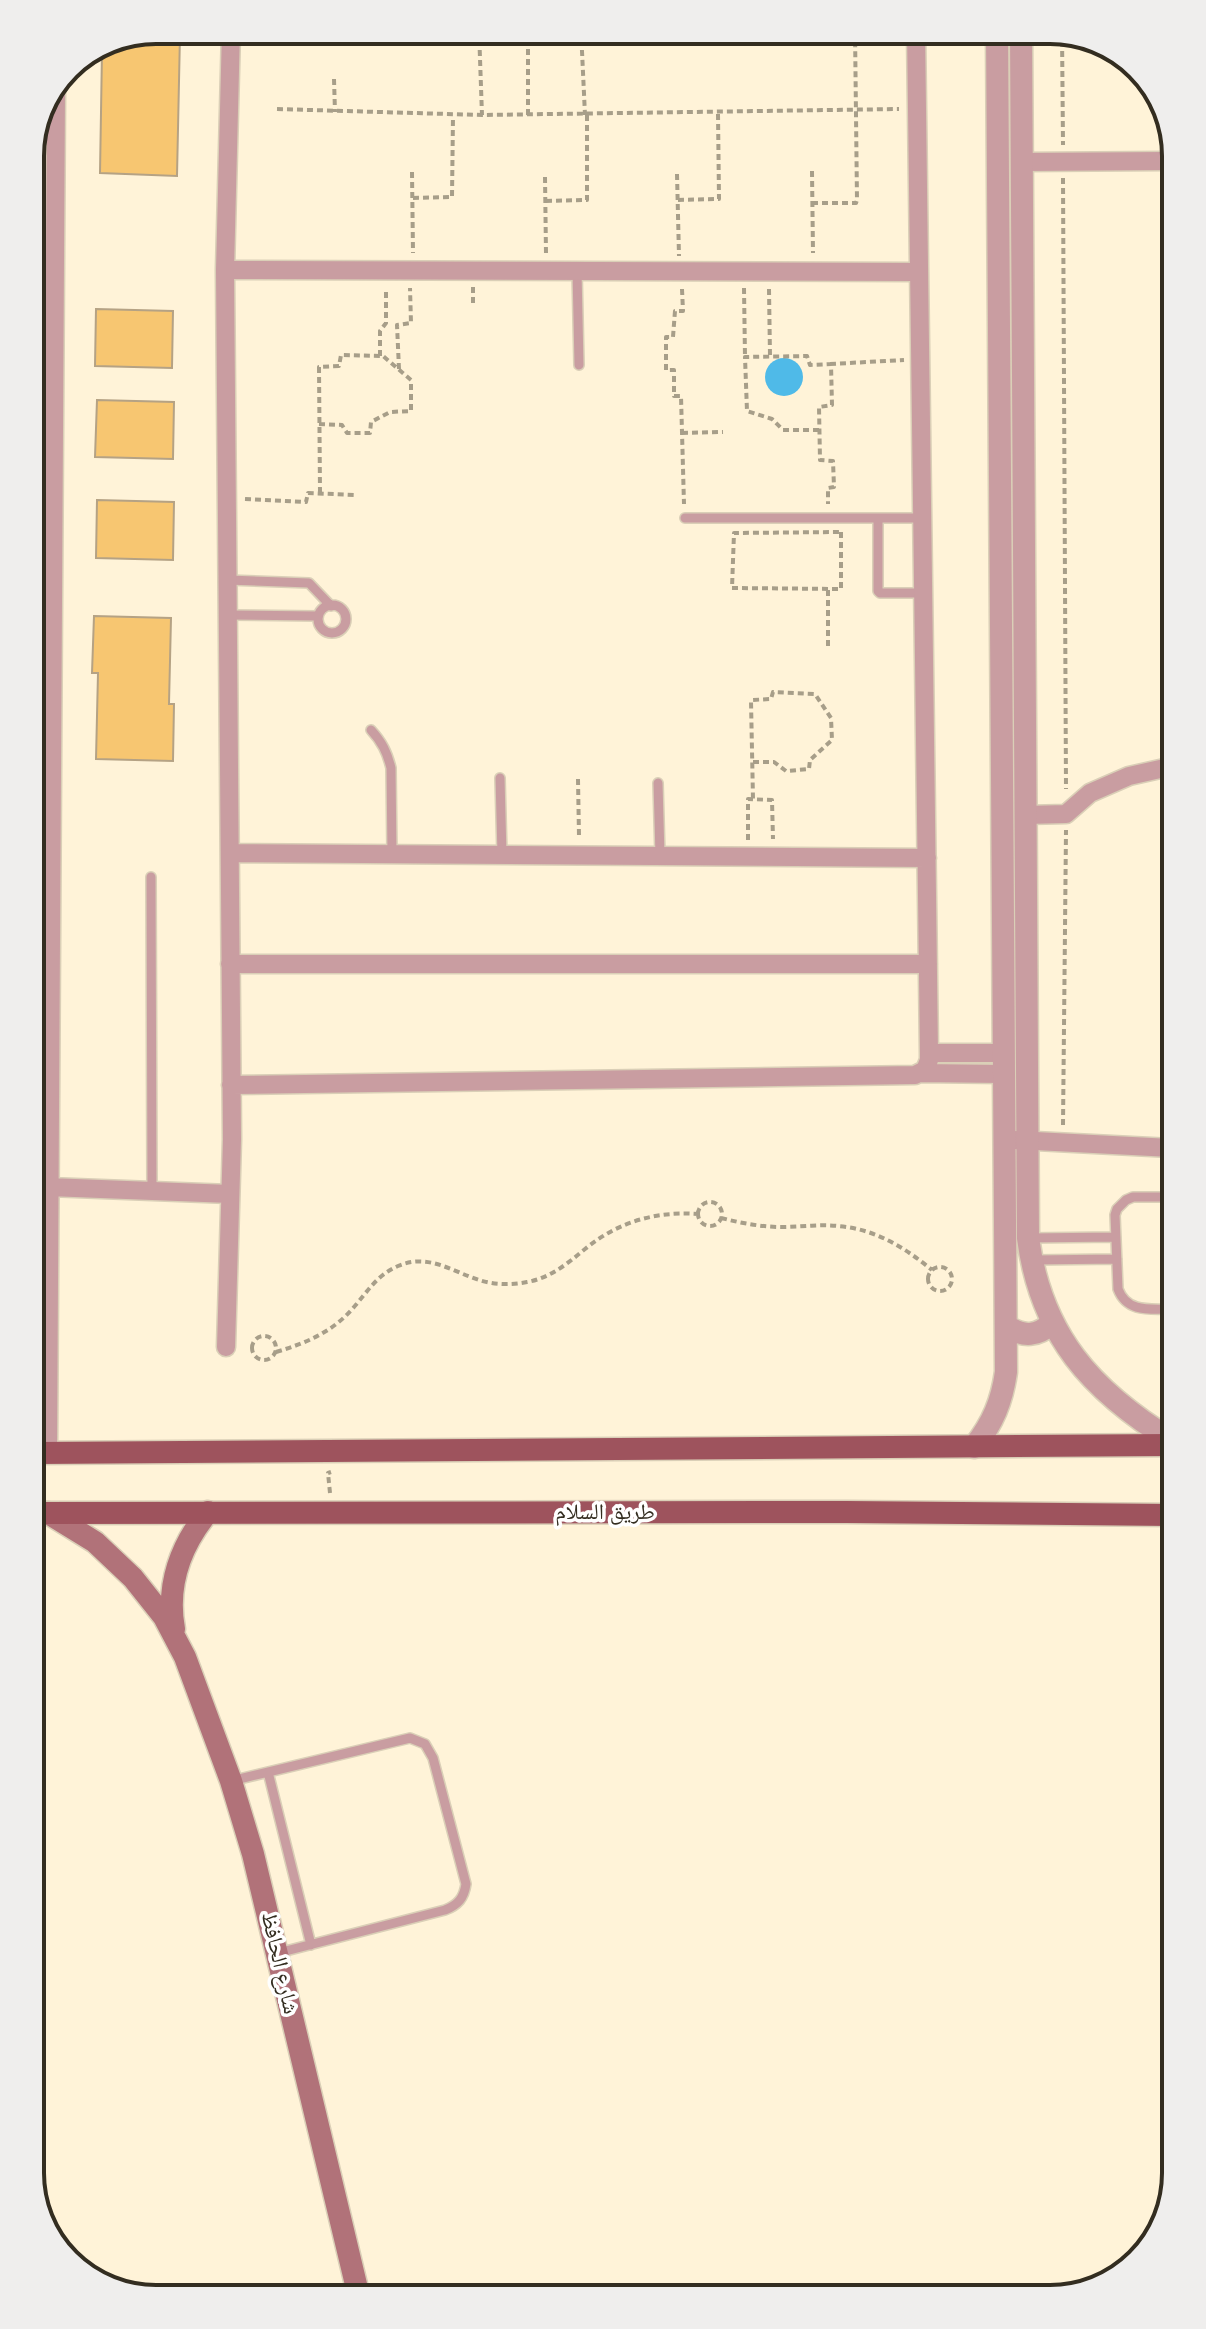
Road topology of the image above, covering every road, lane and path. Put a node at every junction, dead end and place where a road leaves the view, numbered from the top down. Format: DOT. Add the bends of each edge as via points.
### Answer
graph roads {
  1 [pos="231,44"];
  2 [pos="479,44"];
  3 [pos="528,44"];
  4 [pos="582,44"];
  5 [pos="855,44"];
  6 [pos="916,44"];
  7 [pos="997,44"];
  8 [pos="1021,44"];
  9 [pos="1062,45"];
  10 [pos="334,79"];
  11 [pos="56,108"];
  12 [pos="917,108"];
  13 [pos="277,109"];
  14 [pos="856,110"];
  15 [pos="335,112"];
  16 [pos="718,113"];
  17 [pos="482,115"];
  18 [pos="528,115"];
  19 [pos="586,115"];
  20 [pos="453,116"];
  21 [pos="1162,161"];
  22 [pos="1022,162"];
  23 [pos="1063,162"];
  24 [pos="812,171"];
  25 [pos="412,172"];
  26 [pos="677,174"];
  27 [pos="545,177"];
  28 [pos="413,198"];
  29 [pos="678,200"];
  30 [pos="546,201"];
  31 [pos="812,203"];
  32 [pos="225,270"];
  33 [pos="385,270"];
  34 [pos="412,270"];
  35 [pos="547,270"];
  36 [pos="577,271"];
  37 [pos="681,271"];
  38 [pos="744,271"];
  39 [pos="768,271"];
  40 [pos="814,271"];
  41 [pos="919,272"];
  42 [pos="381,329"];
  43 [pos="397,329"];
  44 [pos="380,356"];
  45 [pos="770,356"];
  46 [pos="745,357"];
  47 [pos="920,359"];
  48 [pos="830,364"];
  49 [pos="579,365"];
  50 [pos="399,369"];
  51 [pos="319,424"];
  52 [pos="819,430"];
  53 [pos="723,432"];
  54 [pos="682,433"];
  55 [pos="320,493"];
  56 [pos="356,495"];
  57 [pos="227,498"];
  58 [pos="685,518"];
  59 [pos="828,518"];
  60 [pos="878,518"];
  61 [pos="922,518"];
  62 [pos="227,580"];
  63 [pos="828,590"];
  64 [pos="923,593"];
  65 [pos="331,606"];
  66 [pos="228,615"];
  67 [pos="318,616"];
  68 [pos="828,646"];
  69 [pos="371,730"];
  70 [pos="753,762"];
  71 [pos="1162,769"];
  72 [pos="500,778"];
  73 [pos="578,779"];
  74 [pos="658,783"];
  75 [pos="753,799"];
  76 [pos="1066,814"];
  77 [pos="1025,815"];
  78 [pos="230,853"];
  79 [pos="392,855"];
  80 [pos="502,855"];
  81 [pos="580,856"];
  82 [pos="660,856"];
  83 [pos="748,857"];
  84 [pos="773,857"];
  85 [pos="927,858"];
  86 [pos="151,877"];
  87 [pos="230,964"];
  88 [pos="928,964"];
  89 [pos="44,1031"];
  90 [pos="929,1053"];
  91 [pos="1003,1064"];
  92 [pos="920,1073"];
  93 [pos="231,1085"];
  94 [pos="1015,1140"];
  95 [pos="1063,1143"];
  96 [pos="1162,1148"];
  97 [pos="44,1188"];
  98 [pos="152,1190"];
  99 [pos="230,1194"];
  100 [pos="1162,1197"];
  101 [pos="698,1214"];
  102 [pos="721,1218"];
  103 [pos="1116,1237"];
  104 [pos="1029,1249"];
  105 [pos="1117,1259"];
  106 [pos="932,1270"];
  107 [pos="1162,1309"];
  108 [pos="1052,1323"];
  109 [pos="1007,1326"];
  110 [pos="226,1347"];
  111 [pos="276,1352"];
  112 [pos="1162,1435"];
  113 [pos="1162,1443"];
  114 [pos="974,1447"];
  115 [pos="44,1453"];
  116 [pos="344,1472"];
  117 [pos="208,1512"];
  118 [pos="331,1512"];
  119 [pos="44,1513"];
  120 [pos="44,1514"];
  121 [pos="1162,1515"];
  122 [pos="176,1638"];
  123 [pos="268,1772"];
  124 [pos="231,1781"];
  125 [pos="311,1945"];
  126 [pos="278,1953"];
  127 [pos="356,2285"];
  1 -- 32 [label="street"];
  2 -- 17 [label="path"];
  3 -- 18 [label="path"];
  4 -- 19 [label="path"];
  5 -- 14 [label="path"];
  6 -- 12 [label="street"];
  7 -- 91 [label="street"];
  8 -- 22 [label="street"];
  9 -- 23 [label="path"];
  10 -- 15 [label="path"];
  11 -- 89 [label="street"];
  12 -- 14 [label="path"];
  12 -- 41 [label="street"];
  13 -- 15 [label="path"];
  14 -- 16 [label="path"];
  14 -- 31 [label="path" via="857,202"];
  15 -- 20 [label="path"];
  16 -- 19 [label="path"];
  16 -- 29 [label="path" via="719,199"];
  17 -- 18 [label="path"];
  17 -- 20 [label="path"];
  18 -- 19 [label="path"];
  19 -- 30 [label="path" via="587,200"];
  20 -- 28 [label="path" via="452,197"];
  21 -- 23 [label="street"];
  22 -- 23 [label="street"];
  22 -- 77 [label="street"];
  23 -- 76 [label="path"];
  24 -- 31 [label="path"];
  25 -- 28 [label="path"];
  26 -- 29 [label="path"];
  27 -- 30 [label="path"];
  28 -- 34 [label="path"];
  29 -- 37 [label="path"];
  30 -- 35 [label="path"];
  31 -- 40 [label="path"];
  32 -- 33 [label="street"];
  32 -- 57 [label="street"];
  33 -- 34 [label="street"];
  33 -- 42 [label="path" via="386,323"];
  34 -- 35 [label="street"];
  34 -- 43 [label="path" via="411,323 397,324"];
  35 -- 36 [label="street"];
  36 -- 37 [label="street"];
  36 -- 49 [label="lane"];
  37 -- 38 [label="street"];
  37 -- 54 [label="path" via="683,311 675,311 673,337 666,337 666,370 674,370 674,396 681,396"];
  38 -- 39 [label="street"];
  38 -- 46 [label="path"];
  39 -- 40 [label="street"];
  39 -- 45 [label="path"];
  40 -- 41 [label="street"];
  41 -- 47 [label="street"];
  42 -- 43 [label="path"];
  42 -- 44 [label="path"];
  43 -- 50 [label="path"];
  44 -- 50 [label="path"];
  44 -- 51 [label="path" via="341,355 339,366 319,367"];
  45 -- 46 [label="path"];
  45 -- 48 [label="path" via="807,356 809,365"];
  46 -- 52 [label="path" via="747,411 772,419 783,430"];
  47 -- 48 [label="path"];
  47 -- 61 [label="street"];
  48 -- 52 [label="path" via="832,405 819,407"];
  50 -- 51 [label="path" via="412,381 410,412 390,412 371,422 369,433"];
  51 -- 55 [label="path"];
  52 -- 59 [label="path" via="820,460 833,461"];
  53 -- 54 [label="path"];
  54 -- 58 [label="path"];
  55 -- 56 [label="path"];
  55 -- 57 [label="path" via="308,493 306,502"];
  57 -- 62 [label="street"];
  58 -- 59 [label="lane"];
  59 -- 60 [label="lane"];
  60 -- 61 [label="lane"];
  60 -- 64 [label="lane" via="879,593"];
  61 -- 64 [label="street"];
  62 -- 65 [label="lane" via="309,583"];
  62 -- 66 [label="street"];
  63 -- 63 [label="path" via="842,587 841,532 733,534 734,589"];
  63 -- 68 [label="path"];
  64 -- 85 [label="street"];
  65 -- 67 [label="lane"];
  65 -- 67 [label="lane" via="344,613 345,623 338,631 323,630"];
  66 -- 67 [label="lane"];
  66 -- 78 [label="street"];
  69 -- 79 [label="lane" via="391,768"];
  70 -- 70 [label="path" via="774,762 786,771 809,769 810,760 832,740 831,717 815,694 773,692 771,699 752,700"];
  70 -- 75 [label="path"];
  71 -- 76 [label="street" via="1090,793"];
  72 -- 80 [label="lane"];
  73 -- 81 [label="path"];
  74 -- 82 [label="lane"];
  75 -- 83 [label="path" via="747,801"];
  75 -- 84 [label="path" via="772,800"];
  76 -- 77 [label="street"];
  76 -- 95 [label="path"];
  77 -- 94 [label="street"];
  78 -- 79 [label="street"];
  78 -- 87 [label="street"];
  79 -- 80 [label="street"];
  80 -- 81 [label="street"];
  81 -- 82 [label="street"];
  82 -- 83 [label="street"];
  83 -- 84 [label="street"];
  84 -- 85 [label="street"];
  85 -- 88 [label="street"];
  86 -- 98 [label="lane"];
  87 -- 88 [label="street"];
  87 -- 93 [label="street"];
  88 -- 90 [label="street"];
  90 -- 91 [label="street"];
  90 -- 92 [label="street" via="928,1066"];
  91 -- 92 [label="street"];
  91 -- 94 [label="street"];
  92 -- 93 [label="street"];
  93 -- 99 [label="street"];
  94 -- 95 [label="street"];
  94 -- 104 [label="street"];
  94 -- 109 [label="street"];
  95 -- 96 [label="street"];
  97 -- 98 [label="street"];
  98 -- 99 [label="street"];
  99 -- 110 [label="street"];
  100 -- 103 [label="lane" via="1133,1197 1121,1204 1115,1215"];
  101 -- 102 [label="path" via="710,1226"];
  101 -- 102 [label="path" via="701,1205 716,1203"];
  101 -- 111 [label="path" via="636,1220 599,1238 551,1275 528,1282 480,1280 440,1263 400,1265 382,1274 338,1323 299,1346"];
  102 -- 106 [label="path" via="763,1226 865,1231 901,1247"];
  103 -- 104 [label="lane"];
  103 -- 105 [label="lane"];
  104 -- 105 [label="lane"];
  104 -- 108 [label="street"];
  105 -- 107 [label="lane" via="1124,1301 1136,1308"];
  106 -- 106 [label="path" via="931,1286 946,1289 952,1275 947,1268"];
  108 -- 109 [label="street" via="1030,1335"];
  108 -- 112 [label="street" via="1094,1381"];
  109 -- 114 [label="street" via="1003,1393"];
  111 -- 111 [label="path" via="269,1337 254,1340 259,1359"];
  113 -- 114 [label="main road"];
  114 -- 115 [label="main road"];
  116 -- 118 [label="path" via="328,1473"];
  117 -- 118 [label="main road, طريق السلام"];
  117 -- 119 [label="main road, طريق السلام"];
  117 -- 122 [label="main road, شارع الحافظ" via="178,1563 172,1601"];
  118 -- 121 [label="main road, طريق السلام"];
  120 -- 122 [label="main road, شارع الحافظ" via="95,1542 115,1560 149,1596"];
  122 -- 124 [label="main road, شارع الحافظ"];
  123 -- 124 [label="lane"];
  123 -- 125 [label="lane"];
  123 -- 125 [label="lane" via="418,1739 433,1758 464,1876 465,1893 453,1907"];
  124 -- 126 [label="main road, شارع الحافظ"];
  125 -- 126 [label="lane"];
  126 -- 127 [label="main road, شارع الحافظ"];
}
